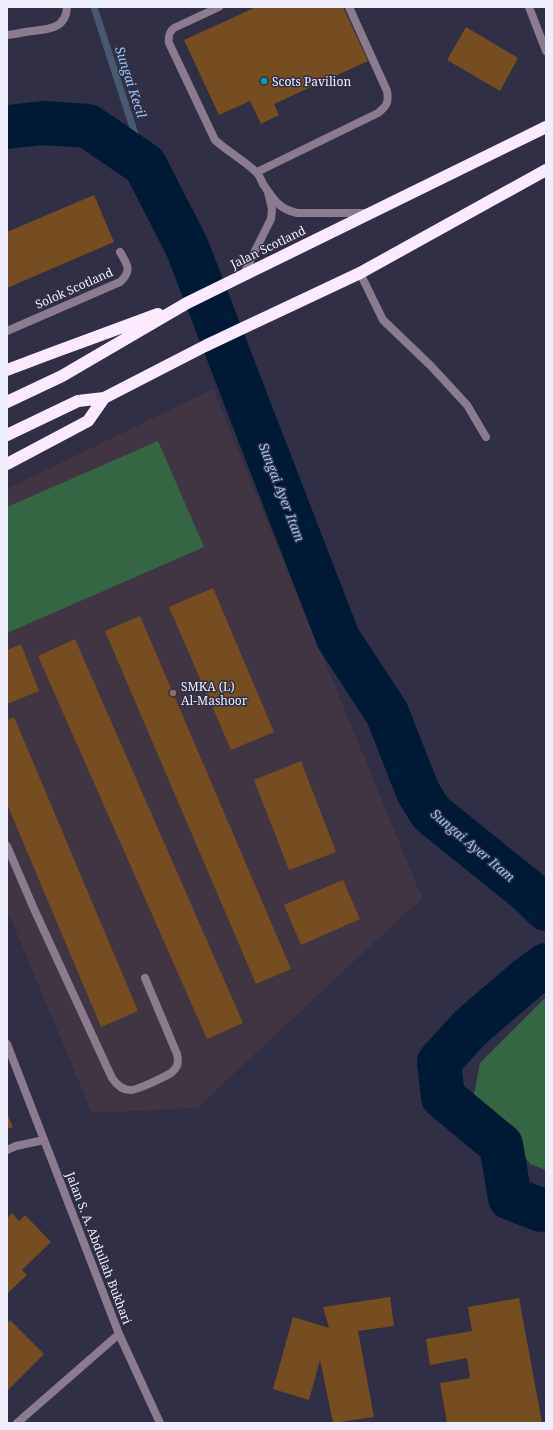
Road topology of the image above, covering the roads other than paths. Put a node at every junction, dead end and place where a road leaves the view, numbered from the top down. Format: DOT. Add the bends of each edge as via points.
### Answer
graph roads {
  1 [pos="67,7"];
  2 [pos="220,7"];
  3 [pos="349,7"];
  4 [pos="529,7"];
  5 [pos="7,35"];
  6 [pos="546,51"];
  7 [pos="546,127"];
  8 [pos="546,170"];
  9 [pos="257,172"];
  10 [pos="267,190"];
  11 [pos="371,213"];
  12 [pos="120,252"];
  13 [pos="360,273"];
  14 [pos="238,277"];
  15 [pos="187,303"];
  16 [pos="7,331"];
  17 [pos="7,370"];
  18 [pos="104,398"];
  19 [pos="7,402"];
  20 [pos="7,435"];
  21 [pos="486,437"];
  22 [pos="7,464"];
  23 [pos="7,846"];
  24 [pos="145,978"];
  25 [pos="7,1044"];
  26 [pos="44,1140"];
  27 [pos="7,1150"];
  28 [pos="119,1334"];
  29 [pos="17,1423"];
  30 [pos="160,1423"];
  1 -- 5 [label="street" via="67,15 53,28"];
  2 -- 9 [label="street" via="174,28 168,37 169,43 215,140"];
  3 -- 9 [label="street" via="387,91 386,107"];
  4 -- 6 [label="street"];
  7 -- 11 [label="highway, Jalan Scotland"];
  8 -- 13 [label="highway"];
  9 -- 10 [label="street"];
  10 -- 11 [label="street" via="287,211"];
  10 -- 14 [label="street" via="272,210 271,218"];
  11 -- 14 [label="highway, Jalan Scotland"];
  12 -- 16 [label="street, Solok Scotland" via="128,269 126,277 120,282"];
  13 -- 18 [label="highway" via="205,346"];
  13 -- 21 [label="street" via="383,320 467,405"];
  14 -- 15 [label="highway, Jalan Scotland"];
  15 -- 17 [label="highway"];
  15 -- 19 [label="highway, Jalan Scotland" via="62,376"];
  18 -- 20 [label="highway" via="78,401"];
  18 -- 22 [label="highway" via="88,421"];
  23 -- 24 [label="street" via="112,1078 117,1085 131,1091 171,1073 177,1068 179,1061"];
  25 -- 26 [label="street, Jalan S. A. Abdullah Bukhari"];
  26 -- 27 [label="street"];
  26 -- 28 [label="street, Jalan S. A. Abdullah Bukhari"];
  28 -- 29 [label="street, Jalan S. A. Abdullah Bukhari"];
  28 -- 30 [label="street"];
}
